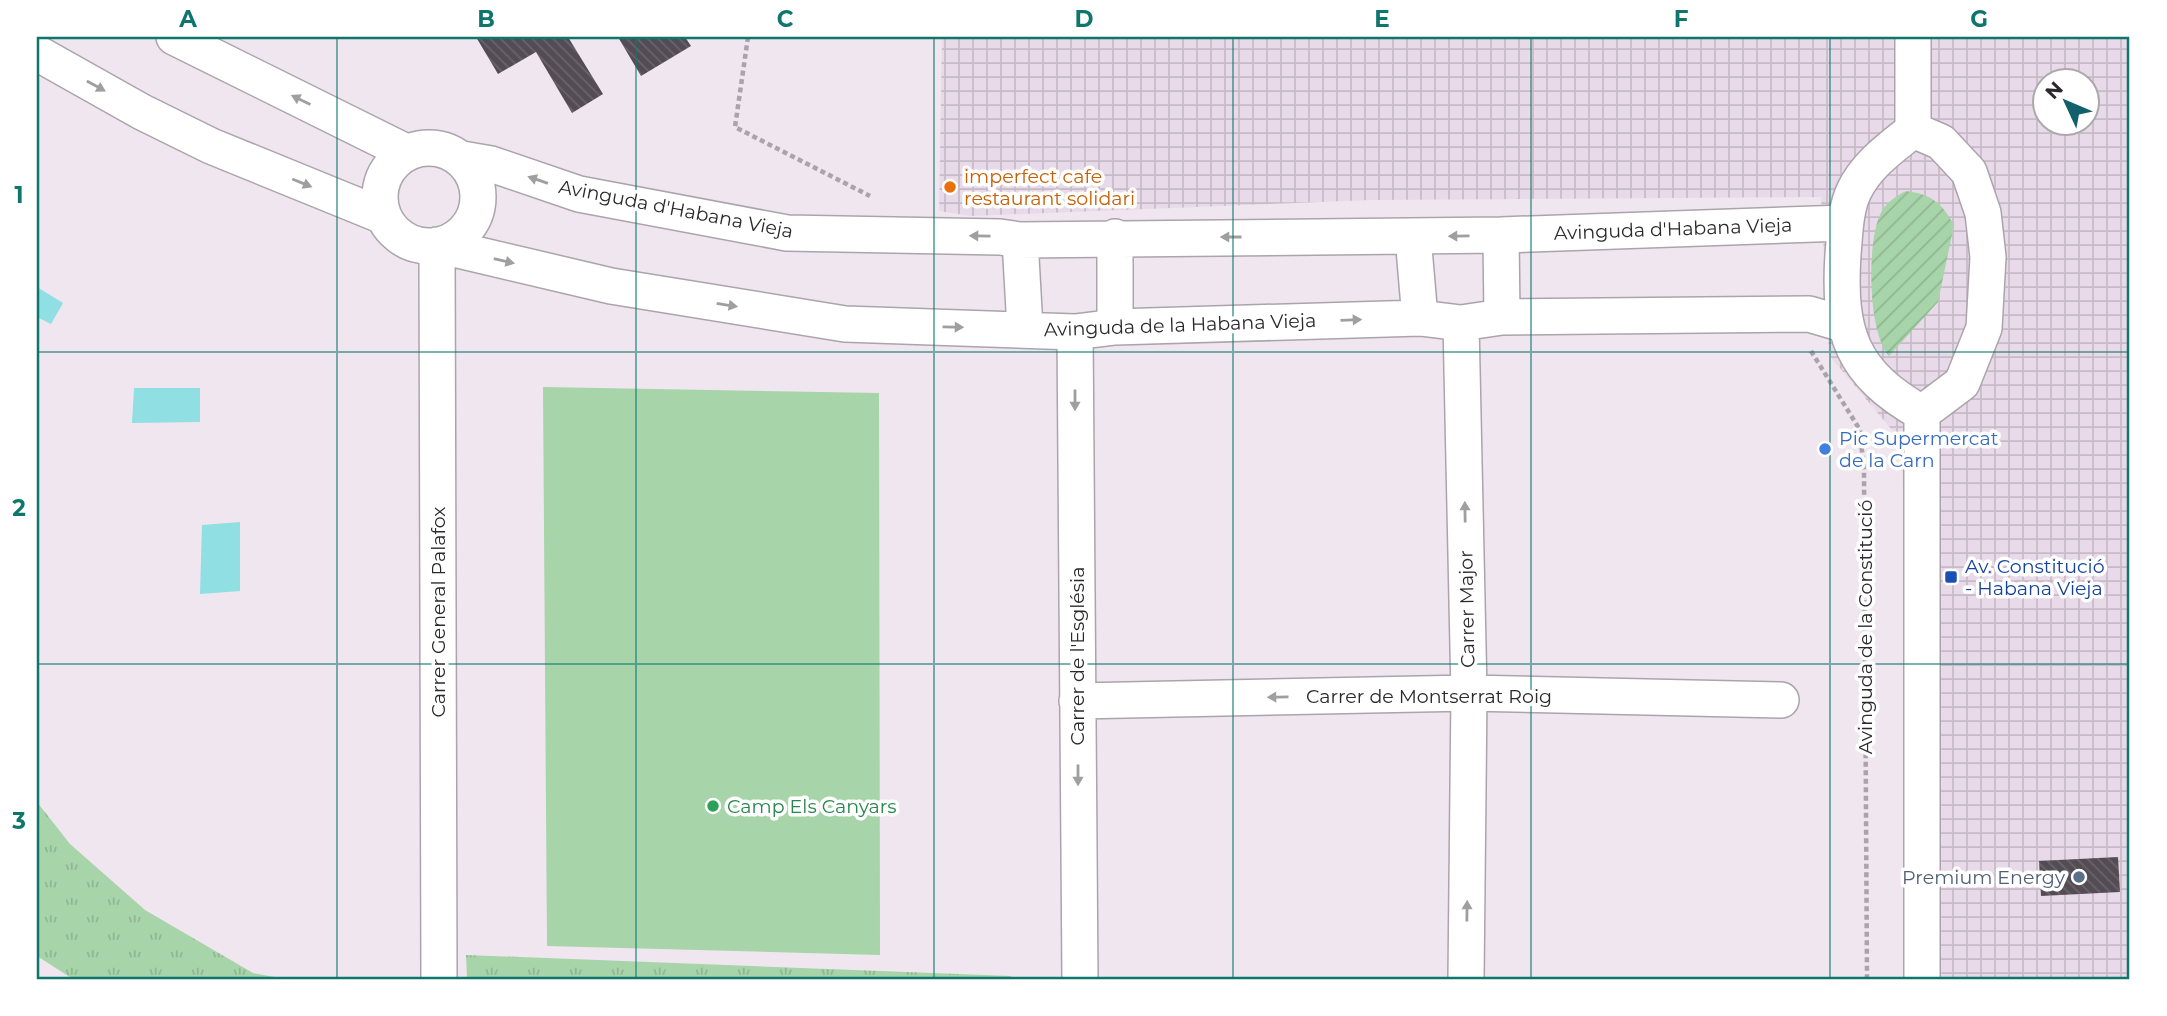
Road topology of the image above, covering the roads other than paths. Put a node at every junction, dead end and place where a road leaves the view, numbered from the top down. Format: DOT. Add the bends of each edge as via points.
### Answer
graph roads {
  1 [pos="174,37"];
  2 [pos="1913,37"];
  3 [pos="37,53"];
  4 [pos="1913,130"];
  5 [pos="406,152"];
  6 [pos="462,159"];
  7 [pos="383,216"];
  8 [pos="1845,223"];
  9 [pos="1501,235"];
  10 [pos="1115,237"];
  11 [pos="1413,237"];
  12 [pos="1020,240"];
  13 [pos="437,245"];
  14 [pos="1502,317"];
  15 [pos="1420,318"];
  16 [pos="1461,323"];
  17 [pos="1843,324"];
  18 [pos="1115,327"];
  19 [pos="1026,328"];
  20 [pos="1074,332"];
  21 [pos="1922,413"];
  22 [pos="1469,694"];
  23 [pos="1781,700"];
  24 [pos="1077,702"];
  25 [pos="439,979"];
  26 [pos="1080,979"];
  27 [pos="1466,979"];
  28 [pos="1922,979"];
  5 -- 1 [label="street, one-way"];
  2 -- 4 [label="street"];
  3 -- 7 [label="street, one-way" via="211,146"];
  4 -- 8 [label="street" via="1876,160 1854,190"];
  4 -- 21 [label="street" via="1941,142 1969,172 1983,213 1988,257 1984,328 1962,383"];
  5 -- 6 [label="street" via="435,147"];
  5 -- 7 [label="street" via="382,180"];
  12 -- 6 [label="street, Avinguda d'Habana Vieja, one-way" via="787,233 579,194 491,164"];
  6 -- 13 [label="street" via="475,177 479,199 472,220 458,237"];
  7 -- 13 [label="street" via="396,234 415,245"];
  8 -- 9 [label="street, Avinguda d'Habana Vieja"];
  8 -- 17 [label="street"];
  9 -- 11 [label="street, Avinguda d'Habana Vieja, one-way"];
  9 -- 14 [label="street"];
  11 -- 10 [label="street, Avinguda d'Habana Vieja, one-way"];
  10 -- 12 [label="street, Avinguda d'Habana Vieja"];
  10 -- 18 [label="street"];
  11 -- 15 [label="street"];
  12 -- 19 [label="street"];
  13 -- 19 [label="street, Avinguda de la Habana Vieja, one-way" via="611,286 845,324"];
  13 -- 25 [label="street, Carrer General Palafox"];
  14 -- 16 [label="street, Avinguda de la Habana Vieja"];
  14 -- 17 [label="street, Avinguda de la Habana Vieja" via="1809,314"];
  15 -- 16 [label="street, Avinguda de la Habana Vieja"];
  18 -- 15 [label="street, Avinguda de la Habana Vieja, one-way"];
  22 -- 16 [label="street, Carrer Major, one-way"];
  17 -- 21 [label="street" via="1864,366 1890,395"];
  18 -- 20 [label="street, Avinguda de la Habana Vieja"];
  19 -- 20 [label="street, Avinguda de la Habana Vieja"];
  20 -- 24 [label="street, Carrer de l'Església, one-way"];
  21 -- 28 [label="street"];
  22 -- 23 [label="street, Carrer de Montserrat Roig"];
  22 -- 24 [label="street, Carrer de Montserrat Roig, one-way"];
  27 -- 22 [label="street, Carrer Major, one-way"];
  24 -- 26 [label="street, Carrer de l'Església, one-way"];
}
